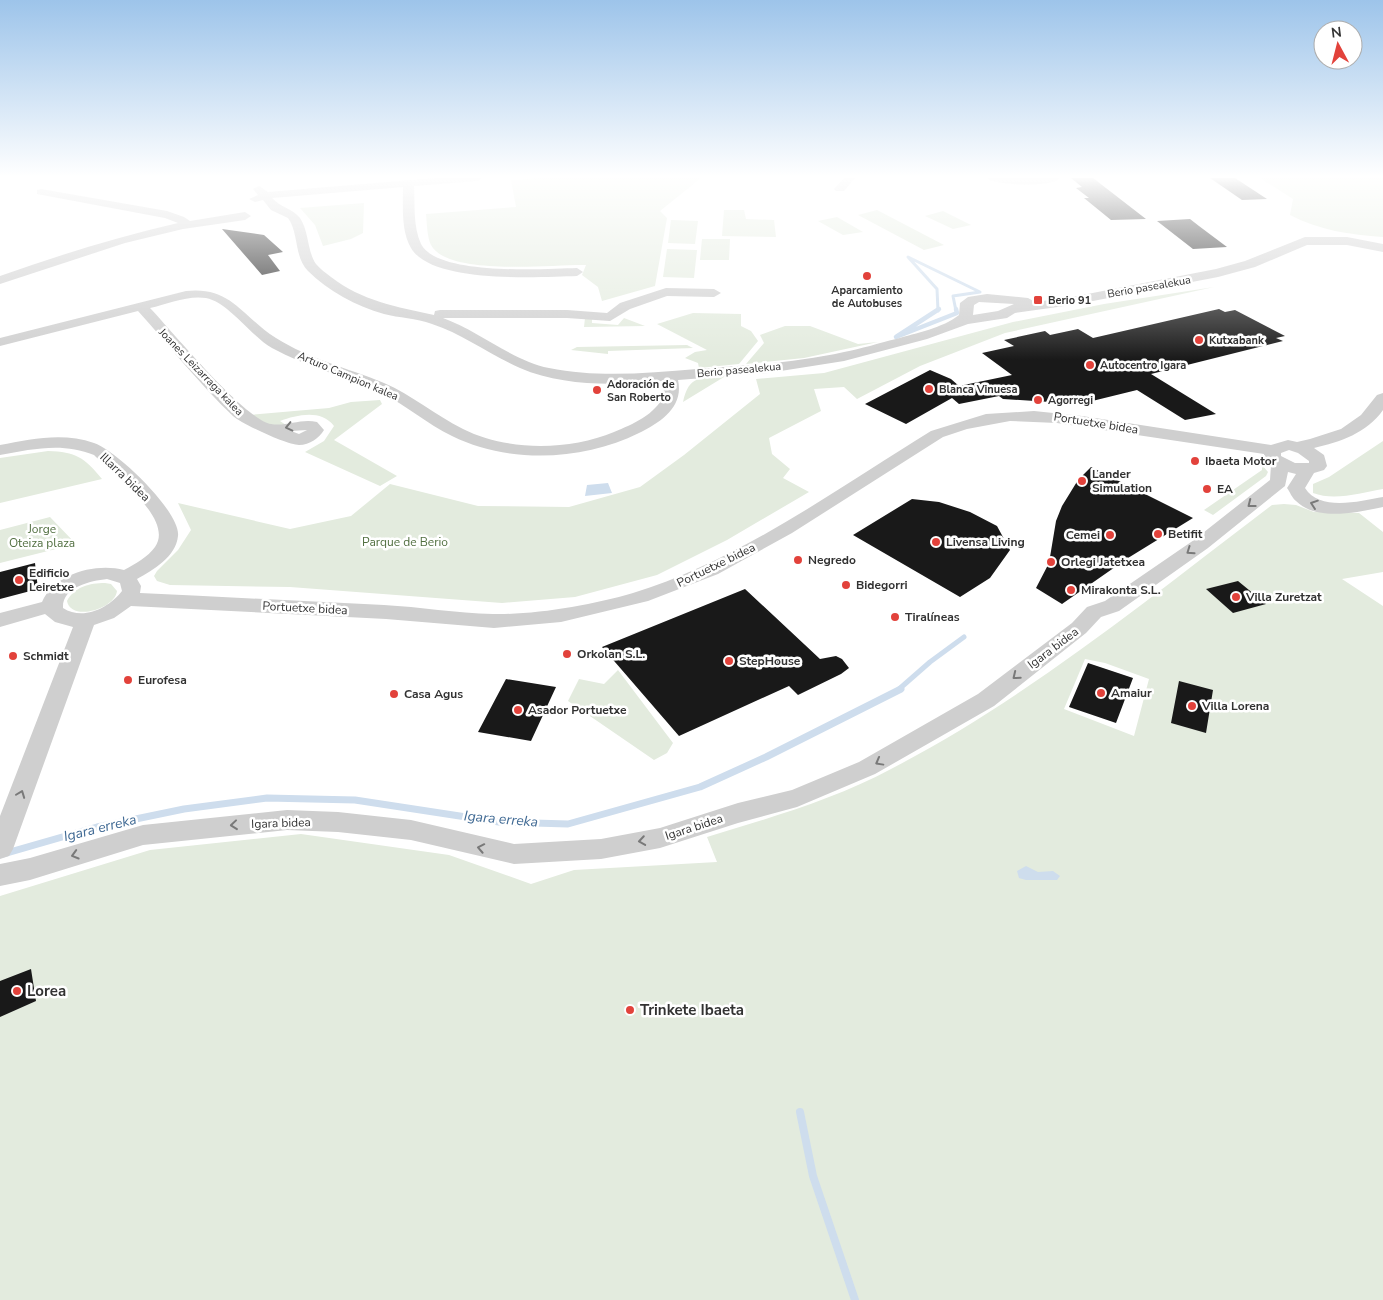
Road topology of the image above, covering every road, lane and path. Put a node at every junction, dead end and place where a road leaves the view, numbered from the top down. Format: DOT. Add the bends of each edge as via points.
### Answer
graph roads {
  1 [pos="134,239"];
  2 [pos="301,239"];
  3 [pos="413,239"];
  4 [pos="1383,248"];
  5 [pos="577,272"];
  6 [pos="0,280"];
  7 [pos="714,293"];
  8 [pos="1006,305"];
  9 [pos="141,306"];
  10 [pos="968,308"];
  11 [pos="498,315"];
  12 [pos="990,316"];
  13 [pos="442,319"];
  14 [pos="464,323"];
  15 [pos="958,323"];
  16 [pos="0,342"];
  17 [pos="492,346"];
  18 [pos="669,376"];
  19 [pos="1383,398"];
  20 [pos="1383,422"];
  21 [pos="268,430"];
  22 [pos="1297,447"];
  23 [pos="0,450"];
  24 [pos="1276,457"];
  25 [pos="1313,464"];
  26 [pos="1383,502"];
  27 [pos="126,578"];
  28 [pos="128,599"];
  29 [pos="52,606"];
  30 [pos="86,619"];
  31 [pos="0,620"];
  32 [pos="2,845"];
  33 [pos="0,875"];
  1 -- 6 [label="street"];
  2 -- 13 [label="street, Berio pasealekua" via="306,257 317,274 342,292 386,310"];
  3 -- 5 [label="street" via="417,250 450,266 506,273"];
  4 -- 8 [label="street, Berio pasealekua" via="1346,241 1305,241 1250,264 1218,273 1058,302"];
  7 -- 11 [label="street" via="666,292 625,306 610,317"];
  8 -- 10 [label="street, Berio pasealekua" via="990,298 973,299 967,303"];
  8 -- 12 [label="street, Berio pasealekua" via="1006,314"];
  9 -- 16 [label="street, Arturo Campion kalea"];
  9 -- 18 [label="street, Arturo Campion kalea" via="186,295 215,296 270,341 309,361 380,387 459,433 496,446 570,448 626,433 646,424 662,411 672,394"];
  9 -- 21 [label="street, Joanes Leizarraga kalea" via="240,414"];
  10 -- 12 [label="street" via="976,314"];
  10 -- 15 [label="street, Berio pasealekua" via="966,316"];
  11 -- 13 [label="street, Berio pasealekua"];
  11 -- 14 [label="street, Berio pasealekua"];
  12 -- 15 [label="street, Berio pasealekua"];
  13 -- 14 [label="street, Berio pasealekua"];
  13 -- 17 [label="street, Berio pasealekua"];
  14 -- 17 [label="street, Berio pasealekua" via="490,341"];
  15 -- 18 [label="street, Berio pasealekua" via="922,336 828,360"];
  17 -- 18 [label="street, Berio pasealekua" via="525,365 572,377 622,380"];
  19 -- 22 [label="street" via="1360,425 1324,441"];
  20 -- 25 [label="street" via="1361,439"];
  22 -- 24 [label="street" via="1281,446"];
  22 -- 25 [label="street" via="1310,452"];
  23 -- 27 [label="street, Illarra bidea" via="63,442 90,446 159,510 167,522 168,540 152,561"];
  24 -- 25 [label="street" via="1294,468"];
  24 -- 28 [label="street, Portuetxe bidea" via="1071,418 1026,415 984,418 937,434 786,528 711,570 641,598 561,615 494,621 386,612"];
  24 -- 33 [label="street, Igara bidea, one-way" via="1279,482 1201,544 1119,601 1094,612 1079,628 986,700 867,768 798,798 660,838 592,850 514,854 412,830 287,820 143,835"];
  26 -- 25 [label="street, one-way" via="1338,508 1310,504 1302,499 1296,488"];
  27 -- 28 [label="street" via="132,591"];
  27 -- 29 [label="street" via="107,573 82,578 60,590"];
  28 -- 30 [label="street" via="110,612"];
  29 -- 30 [label="street" via="53,611 65,619"];
  29 -- 31 [label="street"];
  32 -- 30 [label="street, one-way"];
}
